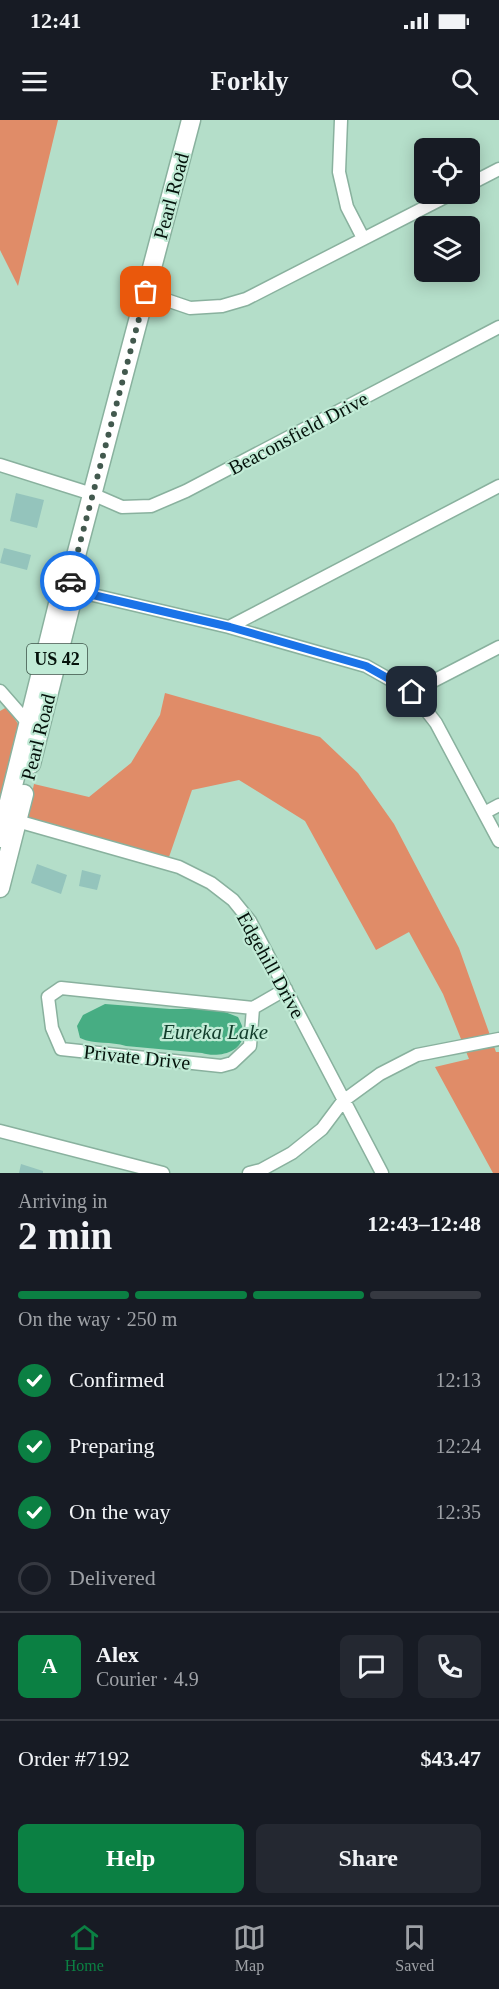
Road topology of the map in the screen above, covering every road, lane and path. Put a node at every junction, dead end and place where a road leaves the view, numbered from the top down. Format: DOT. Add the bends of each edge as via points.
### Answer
graph roads {
  1 [pos="191,120"];
  2 [pos="341,120"];
  3 [pos="499,169"];
  4 [pos="480,179"];
  5 [pos="431,204"];
  6 [pos="363,238"];
  7 [pos="146,292"];
  8 [pos="499,327"];
  9 [pos="0,465"];
  10 [pos="499,486"];
  11 [pos="92,494"];
  12 [pos="68,586"];
  13 [pos="230,627"];
  14 [pos="499,647"];
  15 [pos="0,691"];
  16 [pos="412,692"];
  17 [pos="28,723"];
  18 [pos="499,805"];
  19 [pos="484,813"];
  20 [pos="17,821"];
  21 [pos="0,838"];
  22 [pos="499,841"];
  23 [pos="0,888"];
  24 [pos="286,989"];
  25 [pos="253,1008"];
  26 [pos="499,1039"];
  27 [pos="343,1101"];
  28 [pos="0,1131"];
  29 [pos="163,1173"];
  30 [pos="249,1173"];
  31 [pos="382,1173"];
  1 -- 7 [label="main road, Pearl Road / US 42"];
  2 -- 6 [label="street" via="339,172 347,207"];
  3 -- 4 [label="street"];
  5 -- 6 [label="street"];
  6 -- 7 [label="street" via="246,299 222,306 190,308"];
  7 -- 11 [label="main road, Pearl Road / US 42"];
  8 -- 11 [label="street, Beaconsfield Drive" via="151,506 122,507"];
  9 -- 11 [label="street, Beaconsfield Drive"];
  10 -- 13 [label="street"];
  11 -- 12 [label="main road, Pearl Road / US 42"];
  12 -- 13 [label="street"];
  12 -- 17 [label="main road, Pearl Road / US 42" via="60,596"];
  12 -- 20 [label="main road, Pearl Road / US 42" via="72,600"];
  13 -- 16 [label="street" via="366,666"];
  14 -- 16 [label="street"];
  15 -- 17 [label="street"];
  16 -- 19 [label="street" via="436,723"];
  17 -- 21 [label="main road, Pearl Road / US 42"];
  18 -- 19 [label="street"];
  19 -- 22 [label="street"];
  20 -- 23 [label="main road, Pearl Road / US 42"];
  20 -- 24 [label="street, Edgehill Drive" via="179,867 211,883 233,900 250,921"];
  24 -- 25 [label="street"];
  24 -- 27 [label="street, Edgehill Drive"];
  25 -- 25 [label="street, Private Drive" via="250,1046 232,1063 221,1066 61,1049 52,1028 48,997 61,988"];
  26 -- 27 [label="street" via="417,1055 380,1074"];
  27 -- 30 [label="street" via="322,1129 292,1153"];
  27 -- 31 [label="street, Edgehill Drive"];
  28 -- 29 [label="street"];
}
